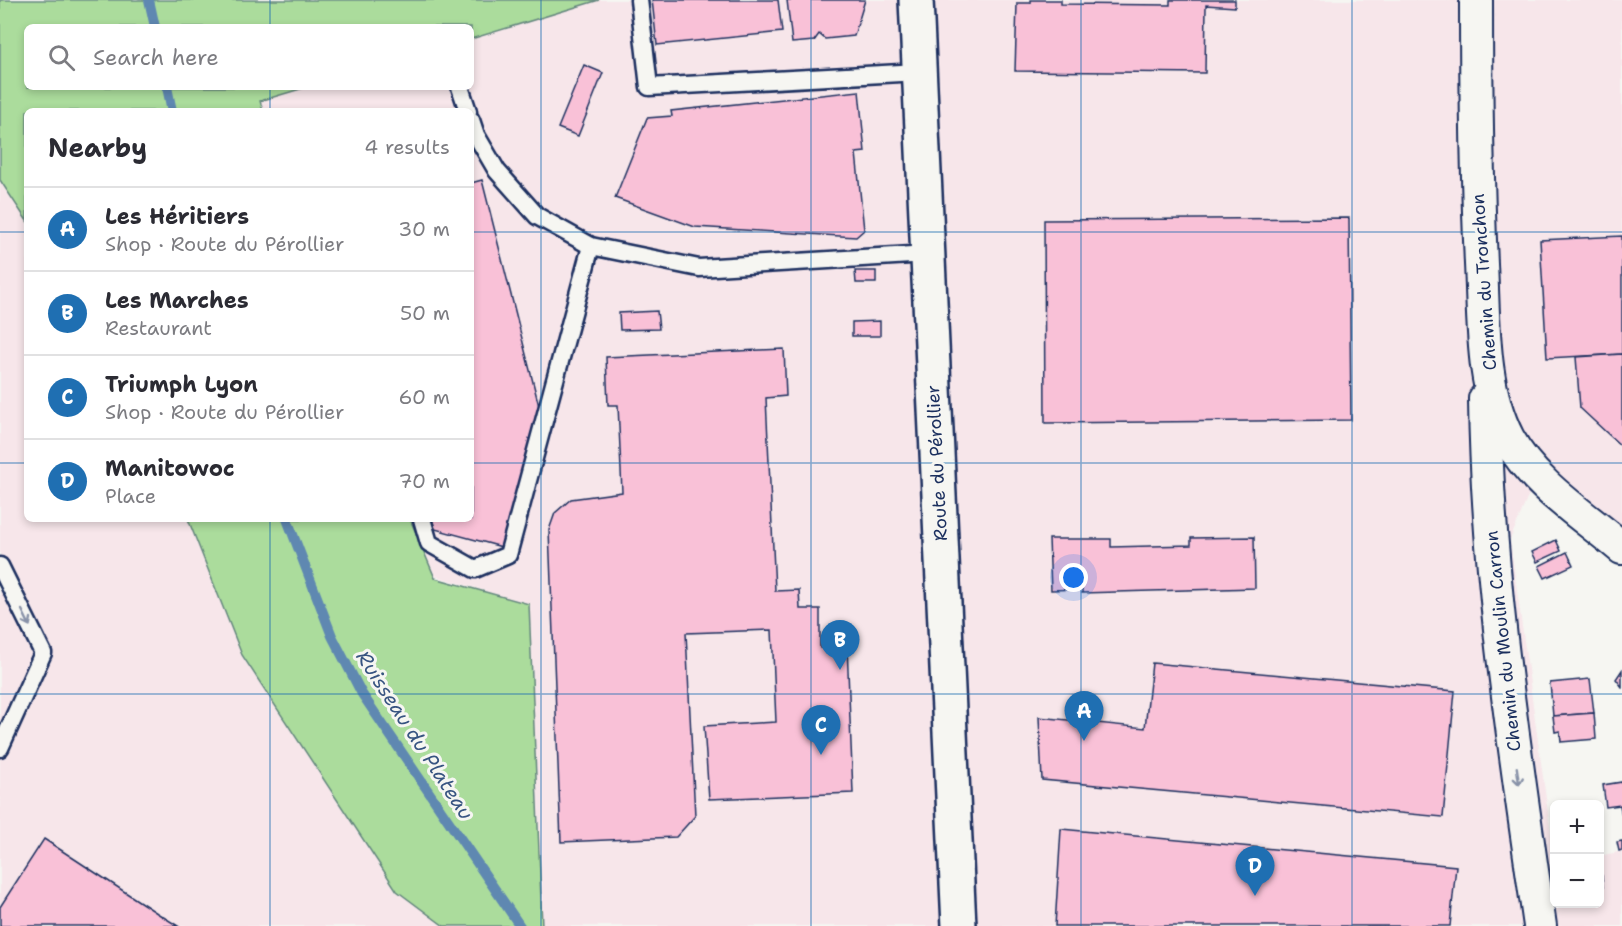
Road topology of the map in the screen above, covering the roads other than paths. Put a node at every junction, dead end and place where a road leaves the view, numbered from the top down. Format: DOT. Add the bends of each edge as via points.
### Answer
graph roads {
  1 [pos="639,0"];
  2 [pos="916,0"];
  3 [pos="1476,0"];
  4 [pos="919,72"];
  5 [pos="461,90"];
  6 [pos="467,108"];
  7 [pos="474,129"];
  8 [pos="591,246"];
  9 [pos="928,254"];
  10 [pos="1485,354"];
  11 [pos="1551,489"];
  12 [pos="1489,505"];
  13 [pos="423,522"];
  14 [pos="1622,548"];
  15 [pos="0,566"];
  16 [pos="0,748"];
  17 [pos="958,926"];
  18 [pos="1540,926"];
  1 -- 4 [label="lane" via="649,87"];
  2 -- 4 [label="main road, Route du Pérollier"];
  3 -- 10 [label="street, Chemin du Tronchon" via="1477,164"];
  4 -- 9 [label="main road, Route du Pérollier"];
  5 -- 6 [label="lane"];
  7 -- 8 [label="lane" via="497,171 537,216"];
  8 -- 9 [label="lane" via="699,268"];
  8 -- 13 [label="lane" via="508,555 475,569 429,543"];
  9 -- 17 [label="main road, Route du Pérollier"];
  10 -- 11 [label="street, Chemin du Tronchon" via="1498,413 1509,439 1536,477"];
  10 -- 12 [label="street, Chemin du Moulin Carron"];
  11 -- 12 [label="street" via="1522,479 1510,480 1494,492"];
  11 -- 14 [label="street, Chemin du Tronchon"];
  12 -- 18 [label="street, Chemin du Moulin Carron, one-way" via="1506,698"];
  15 -- 16 [label="lane, one-way" via="43,653"];
}
